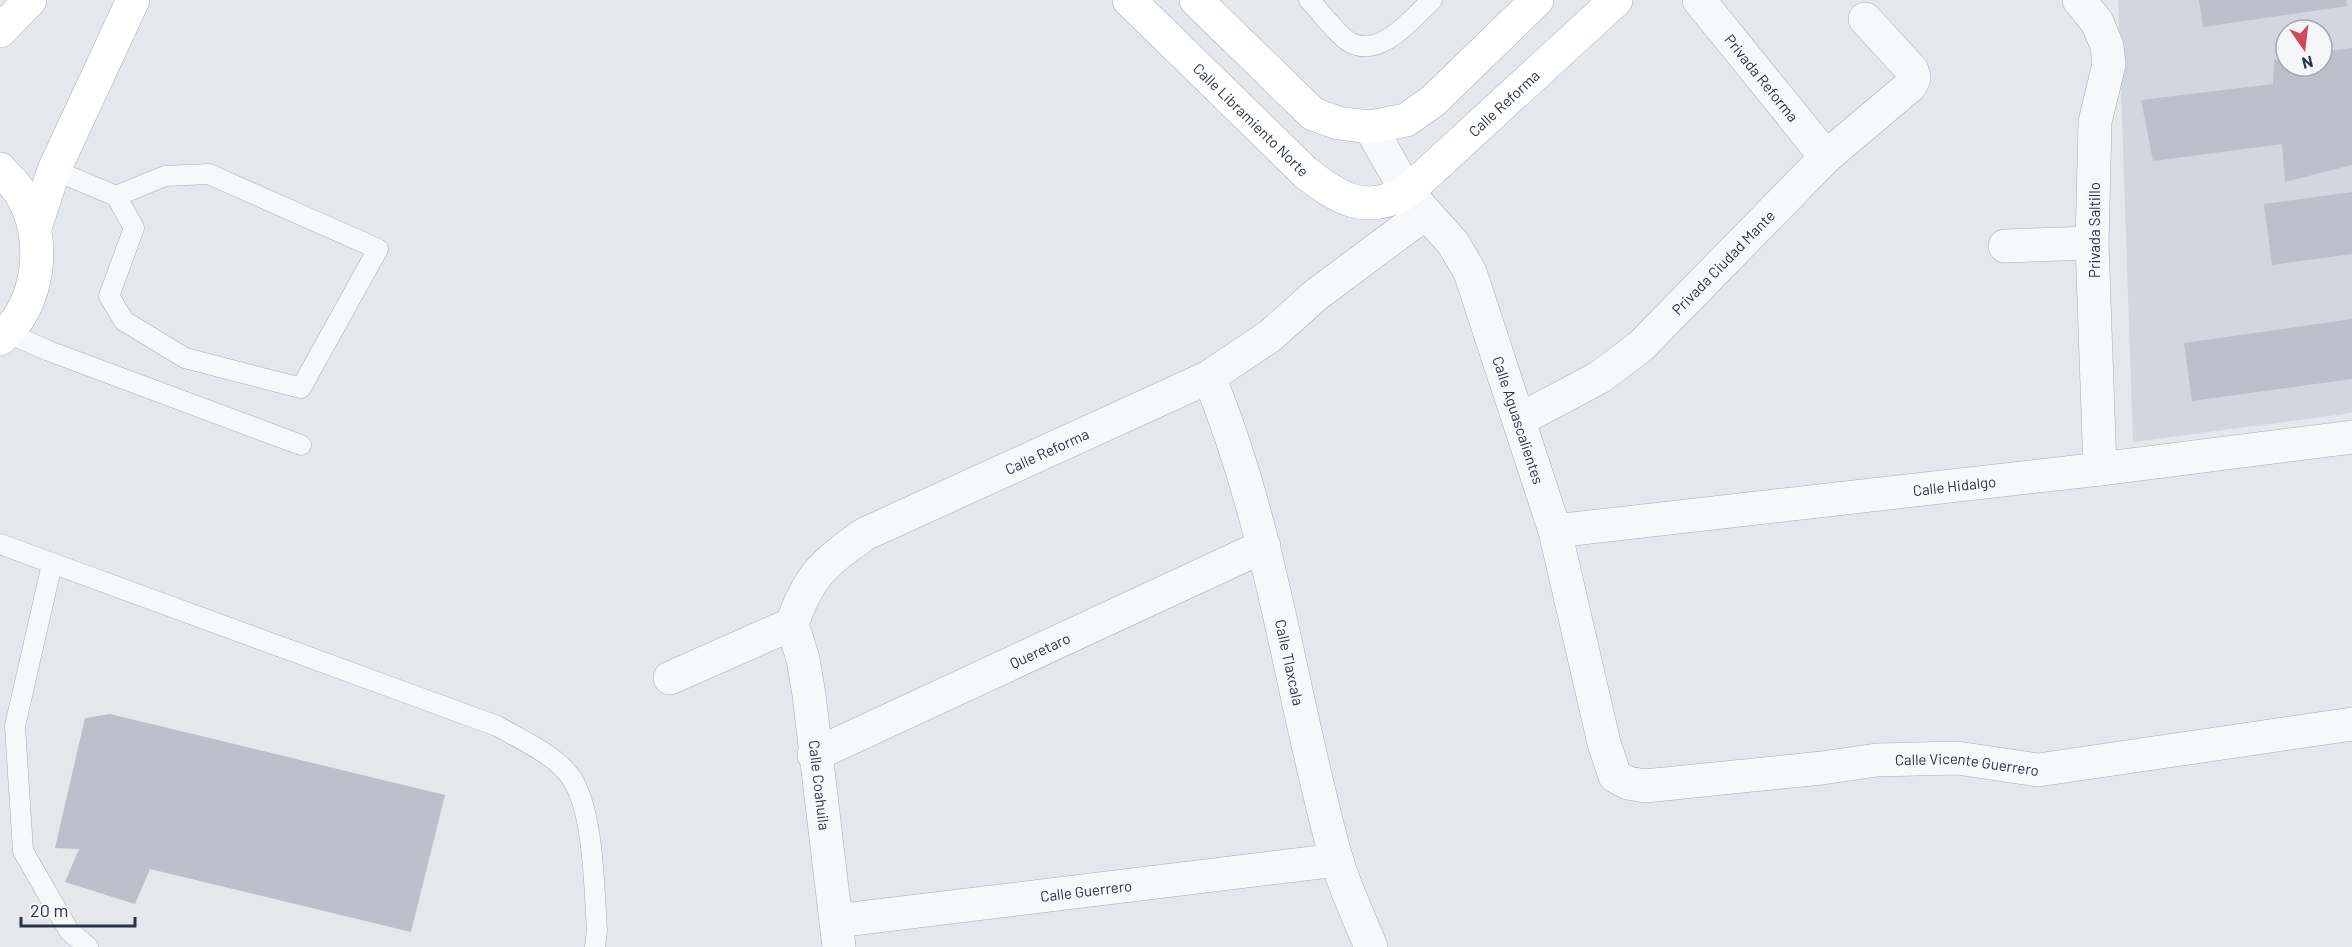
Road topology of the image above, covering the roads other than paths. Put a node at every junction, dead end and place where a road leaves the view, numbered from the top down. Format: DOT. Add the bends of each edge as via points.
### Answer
graph roads {
  1 [pos="30,0"];
  2 [pos="133,0"];
  3 [pos="1129,0"];
  4 [pos="1196,0"];
  5 [pos="1309,0"];
  6 [pos="1432,0"];
  7 [pos="1537,0"];
  8 [pos="1616,0"];
  9 [pos="1699,0"];
  10 [pos="2079,0"];
  11 [pos="1865,19"];
  12 [pos="0,31"];
  13 [pos="1370,127"];
  14 [pos="1826,157"];
  15 [pos="0,169"];
  16 [pos="54,170"];
  17 [pos="116,196"];
  18 [pos="1408,202"];
  19 [pos="35,228"];
  20 [pos="2092,243"];
  21 [pos="2005,246"];
  22 [pos="4,336"];
  23 [pos="1209,377"];
  24 [pos="1521,419"];
  25 [pos="2352,437"];
  26 [pos="301,445"];
  27 [pos="2100,469"];
  28 [pos="1555,531"];
  29 [pos="0,544"];
  30 [pos="1264,546"];
  31 [pos="52,564"];
  32 [pos="792,624"];
  33 [pos="670,678"];
  34 [pos="2352,724"];
  35 [pos="1604,743"];
  36 [pos="814,755"];
  37 [pos="1336,860"];
  38 [pos="837,934"];
  39 [pos="88,947"];
  40 [pos="595,947"];
  41 [pos="1371,947"];
  1 -- 12 [label="street"];
  2 -- 16 [label="street"];
  3 -- 18 [label="street, Calle Libramiento Norte" via="1305,172 1334,195 1360,203"];
  4 -- 13 [label="street" via="1313,114 1338,123"];
  5 -- 6 [label="lane" via="1350,43 1363,46 1377,45 1389,38"];
  7 -- 13 [label="street" via="1433,101 1406,120"];
  8 -- 18 [label="street, Calle Reforma"];
  9 -- 14 [label="street, Privada Reforma"];
  10 -- 20 [label="street, Privada Saltillo" via="2097,22 2107,46 2109,64 2095,122"];
  11 -- 14 [label="street, Privada Ciudad Mante" via="1912,70 1914,78 1910,86"];
  13 -- 18 [label="street, Calle Aguascalientes"];
  14 -- 24 [label="street, Privada Ciudad Mante" via="1641,346 1600,377"];
  15 -- 19 [label="street" via="21,194"];
  16 -- 17 [label="lane"];
  16 -- 19 [label="street"];
  17 -- 17 [label="lane" via="134,228 110,296 124,321 185,358 301,388 378,249 209,174 165,176"];
  18 -- 23 [label="street, Calle Reforma" via="1270,336"];
  18 -- 24 [label="street, Calle Aguascalientes" via="1453,243 1470,272"];
  19 -- 22 [label="street" via="37,265 28,301"];
  20 -- 21 [label="street"];
  20 -- 27 [label="street, Privada Saltillo"];
  22 -- 26 [label="lane"];
  23 -- 30 [label="street, Calle Tlaxcala" via="1243,465"];
  23 -- 32 [label="street, Calle Reforma" via="865,534 829,560 804,590"];
  24 -- 28 [label="street, Calle Aguascalientes"];
  25 -- 27 [label="street, Calle Hidalgo"];
  27 -- 28 [label="street, Calle Hidalgo"];
  28 -- 35 [label="street, Calle Aguascalientes"];
  29 -- 31 [label="lane"];
  30 -- 36 [label="street, Queretaro"];
  30 -- 37 [label="street, Calle Tlaxcala"];
  31 -- 39 [label="lane" via="15,726 23,851 69,931"];
  31 -- 40 [label="lane" via="496,726 544,753 572,779 587,820 597,930"];
  32 -- 33 [label="street"];
  32 -- 36 [label="street, Calle Coahuila" via="803,658"];
  34 -- 35 [label="street, Calle Vicente Guerrero" via="2038,771 1957,758 1877,760 1645,786 1615,776"];
  36 -- 38 [label="street, Calle Coahuila"];
  37 -- 38 [label="street, Calle Guerrero"];
  37 -- 41 [label="street, Calle Tlaxcala"];
}
